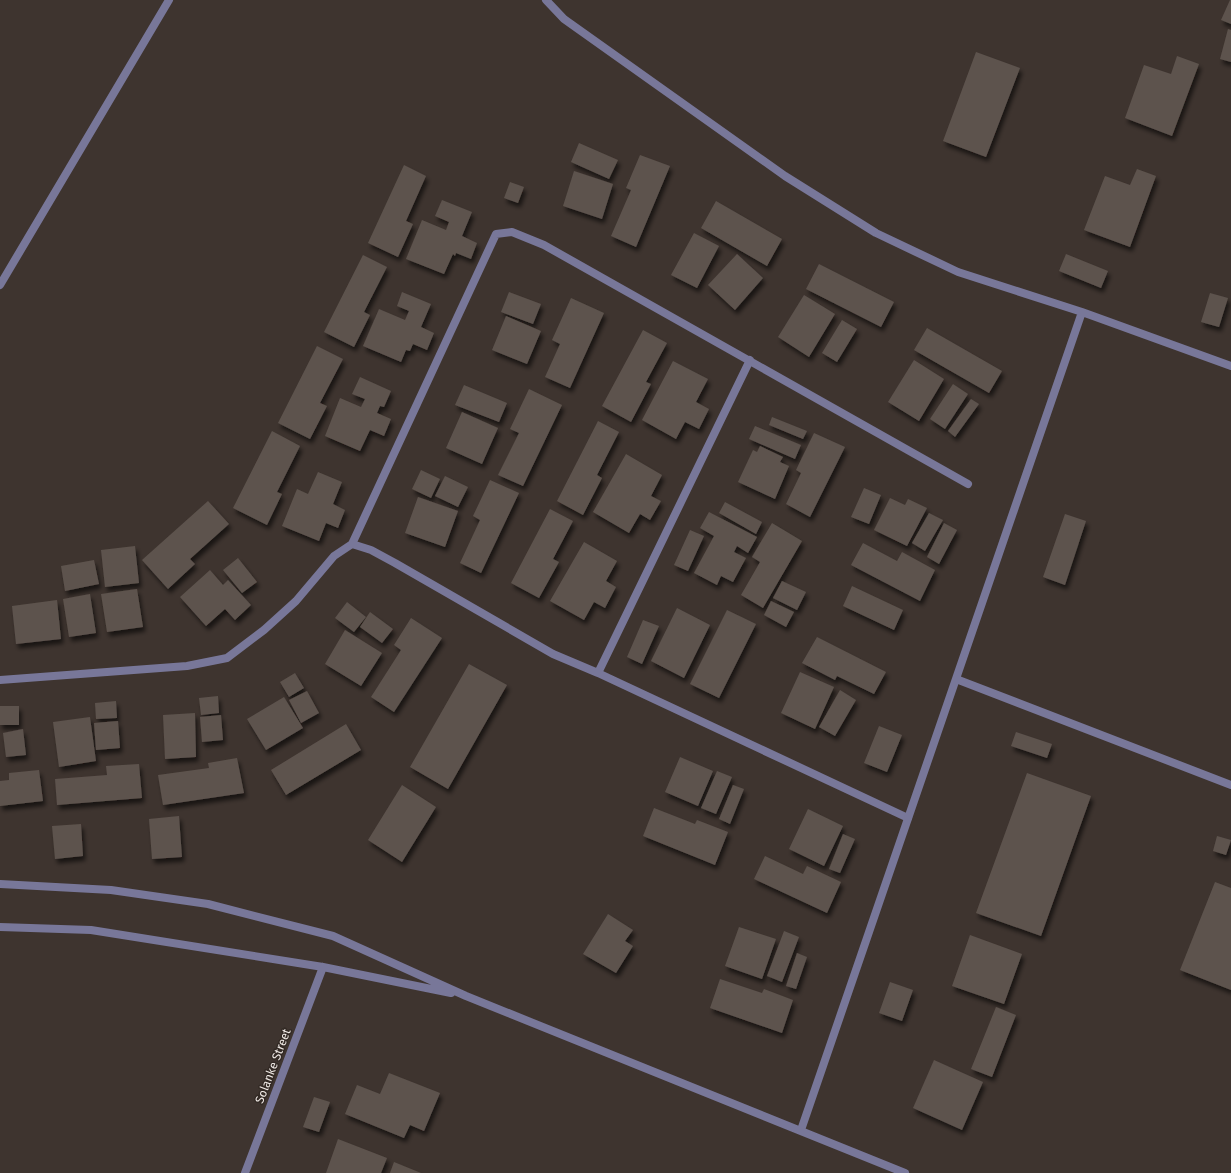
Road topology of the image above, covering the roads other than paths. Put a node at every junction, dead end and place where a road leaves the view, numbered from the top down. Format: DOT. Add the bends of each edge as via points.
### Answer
graph roads {
  1 [pos="170,0"];
  2 [pos="546,0"];
  3 [pos="0,285"];
  4 [pos="1082,312"];
  5 [pos="750,360"];
  6 [pos="1231,366"];
  7 [pos="968,484"];
  8 [pos="352,544"];
  9 [pos="598,673"];
  10 [pos="956,679"];
  11 [pos="0,680"];
  12 [pos="1231,785"];
  13 [pos="908,818"];
  14 [pos="0,884"];
  15 [pos="0,927"];
  16 [pos="323,968"];
  17 [pos="466,996"];
  18 [pos="801,1130"];
  19 [pos="245,1173"];
  20 [pos="905,1173"];
  1 -- 3 [label="street"];
  2 -- 4 [label="street" via="564,19 753,153 876,233 958,272"];
  4 -- 6 [label="street"];
  4 -- 10 [label="street"];
  5 -- 7 [label="street"];
  5 -- 8 [label="street" via="544,245 512,232 496,234"];
  5 -- 9 [label="street"];
  8 -- 9 [label="street" via="371,550 395,563 553,654"];
  8 -- 11 [label="street" via="334,556 296,601 227,658 186,666"];
  9 -- 13 [label="street"];
  10 -- 12 [label="street"];
  10 -- 13 [label="street"];
  13 -- 18 [label="street"];
  14 -- 17 [label="street" via="111,890 208,904 333,936"];
  15 -- 16 [label="street" via="91,930"];
  16 -- 17 [label="street"];
  16 -- 19 [label="street, Solanke Street"];
  17 -- 18 [label="street"];
  18 -- 20 [label="street"];
}
